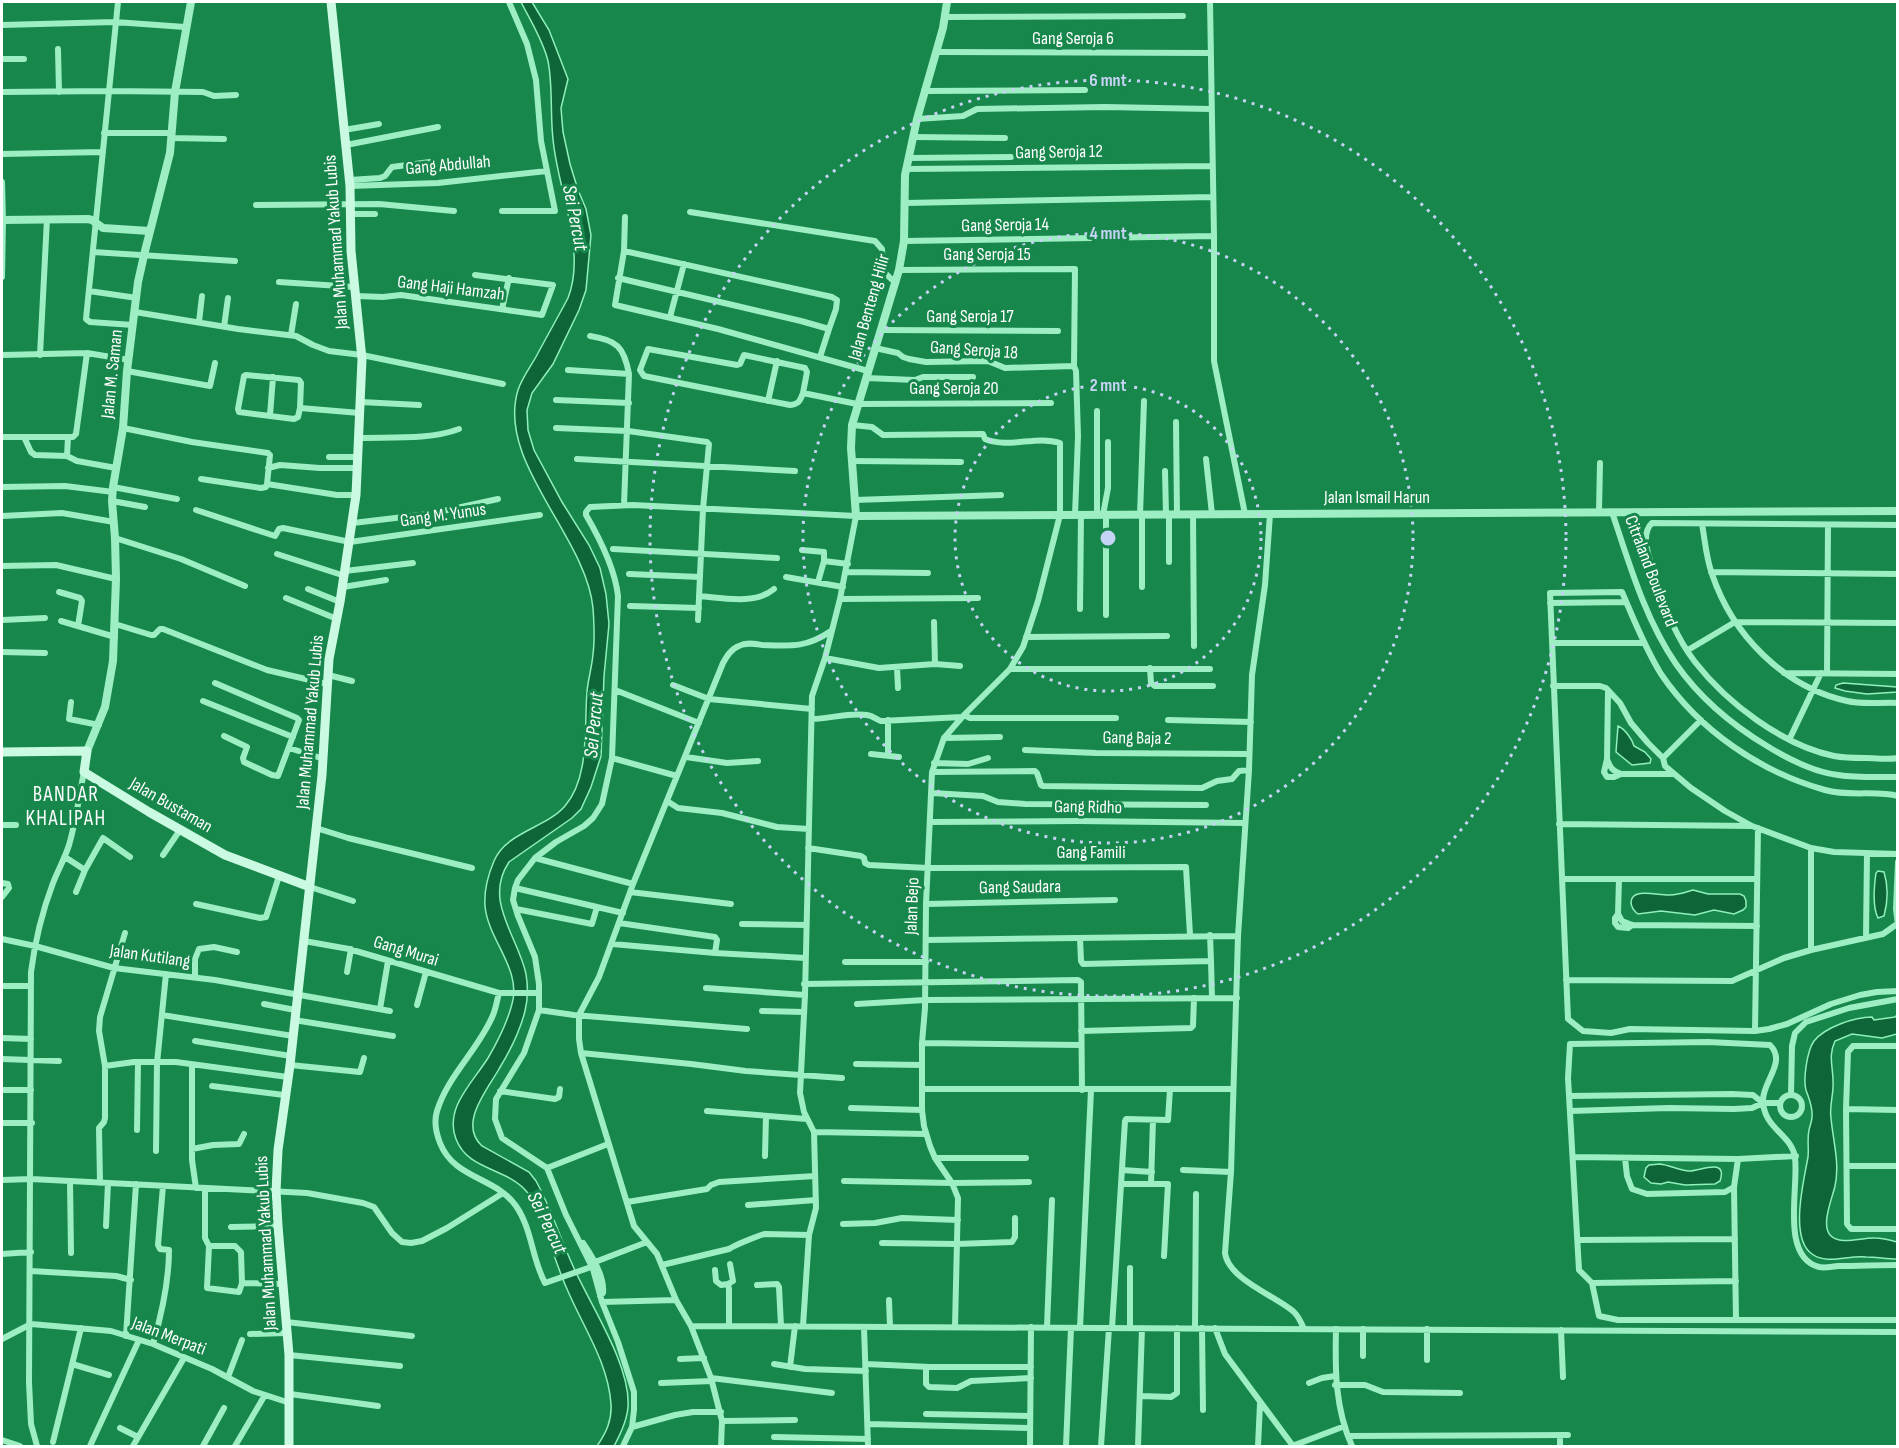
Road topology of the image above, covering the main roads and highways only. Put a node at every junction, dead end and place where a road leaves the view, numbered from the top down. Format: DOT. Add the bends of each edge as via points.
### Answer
graph roads {
  1 [pos="331,2"];
  2 [pos="2,752"];
  3 [pos="310,887"];
  4 [pos="289,1446"];
  1 -- 3 [label="main road, Jalan Muhammad Yakub Lubis" via="350,183 351,251 362,355 361,402 353,523 329,659 324,759"];
  2 -- 3 [label="main road, Jalan Bustaman" via="87,751 84,772 225,855"];
  3 -- 4 [label="main road, Jalan Muhammad Yakub Lubis" via="276,1191 289,1355"];
}
